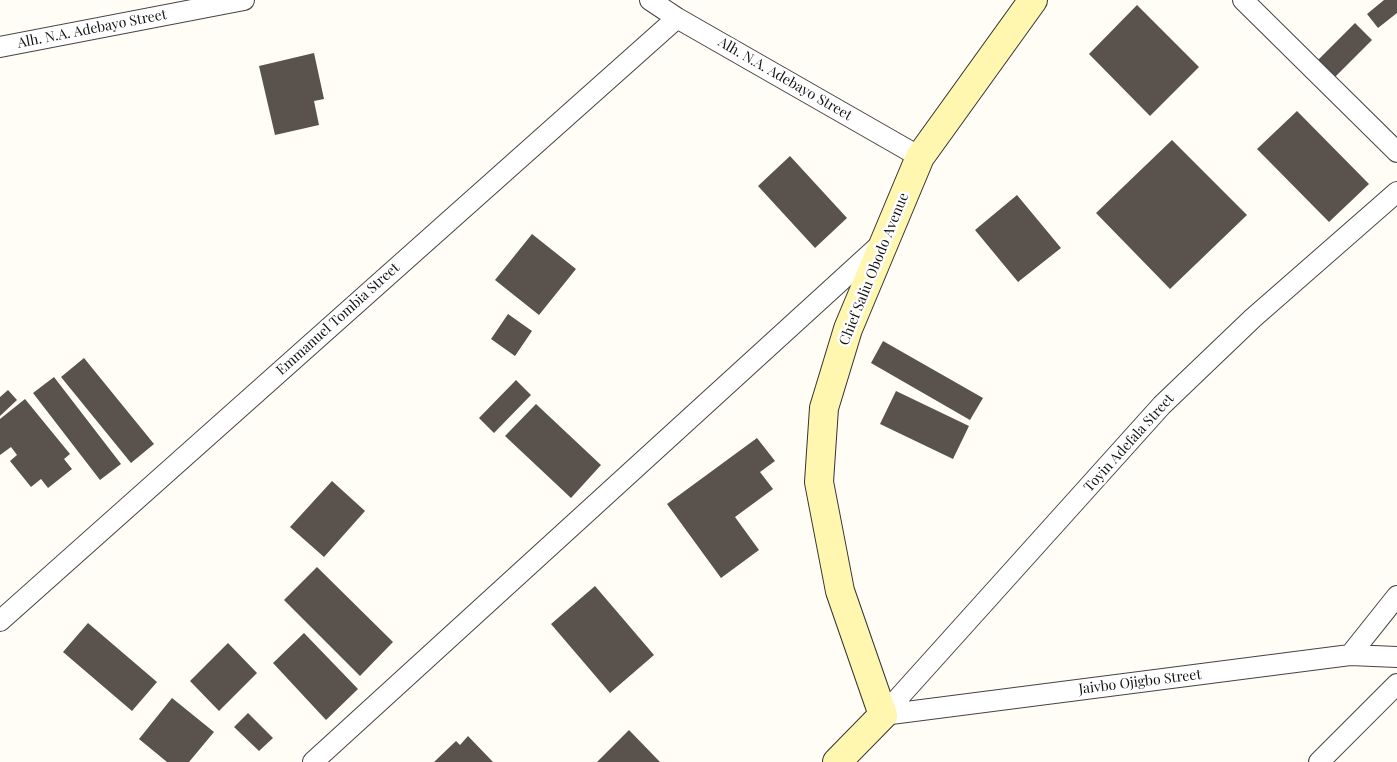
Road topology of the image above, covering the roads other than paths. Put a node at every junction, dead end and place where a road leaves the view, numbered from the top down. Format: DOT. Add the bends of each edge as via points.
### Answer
graph roads {
  1 [pos="244,0"];
  2 [pos="650,0"];
  3 [pos="1034,0"];
  4 [pos="1242,0"];
  5 [pos="677,18"];
  6 [pos="0,47"];
  7 [pos="1397,152"];
  8 [pos="920,156"];
  9 [pos="1397,192"];
  10 [pos="886,239"];
  11 [pos="1397,596"];
  12 [pos="0,621"];
  13 [pos="1350,655"];
  14 [pos="1397,657"];
  15 [pos="1397,684"];
  16 [pos="883,715"];
  17 [pos="313,762"];
  18 [pos="837,762"];
  19 [pos="1319,762"];
  1 -- 6 [label="street, Alh. N.A. Adebayo Street"];
  2 -- 5 [label="street, Alh. N.A. Adebayo Street"];
  3 -- 8 [label="street, Chief Saliu Obodo Avenue"];
  4 -- 7 [label="street"];
  5 -- 8 [label="street, Alh. N.A. Adebayo Street"];
  5 -- 12 [label="street, Emmanuel Tombia Street"];
  8 -- 10 [label="street, Chief Saliu Obodo Avenue"];
  9 -- 16 [label="street, Toyin Adefala Street" via="1253,318 1162,405"];
  10 -- 16 [label="street, Chief Saliu Obodo Avenue" via="848,329 824,408 819,482 840,592"];
  10 -- 17 [label="street"];
  11 -- 13 [label="street"];
  13 -- 14 [label="street, Jaivbo Ojigbo Street"];
  13 -- 16 [label="street, Jaivbo Ojigbo Street"];
  15 -- 19 [label="street"];
  16 -- 18 [label="street"];
}
